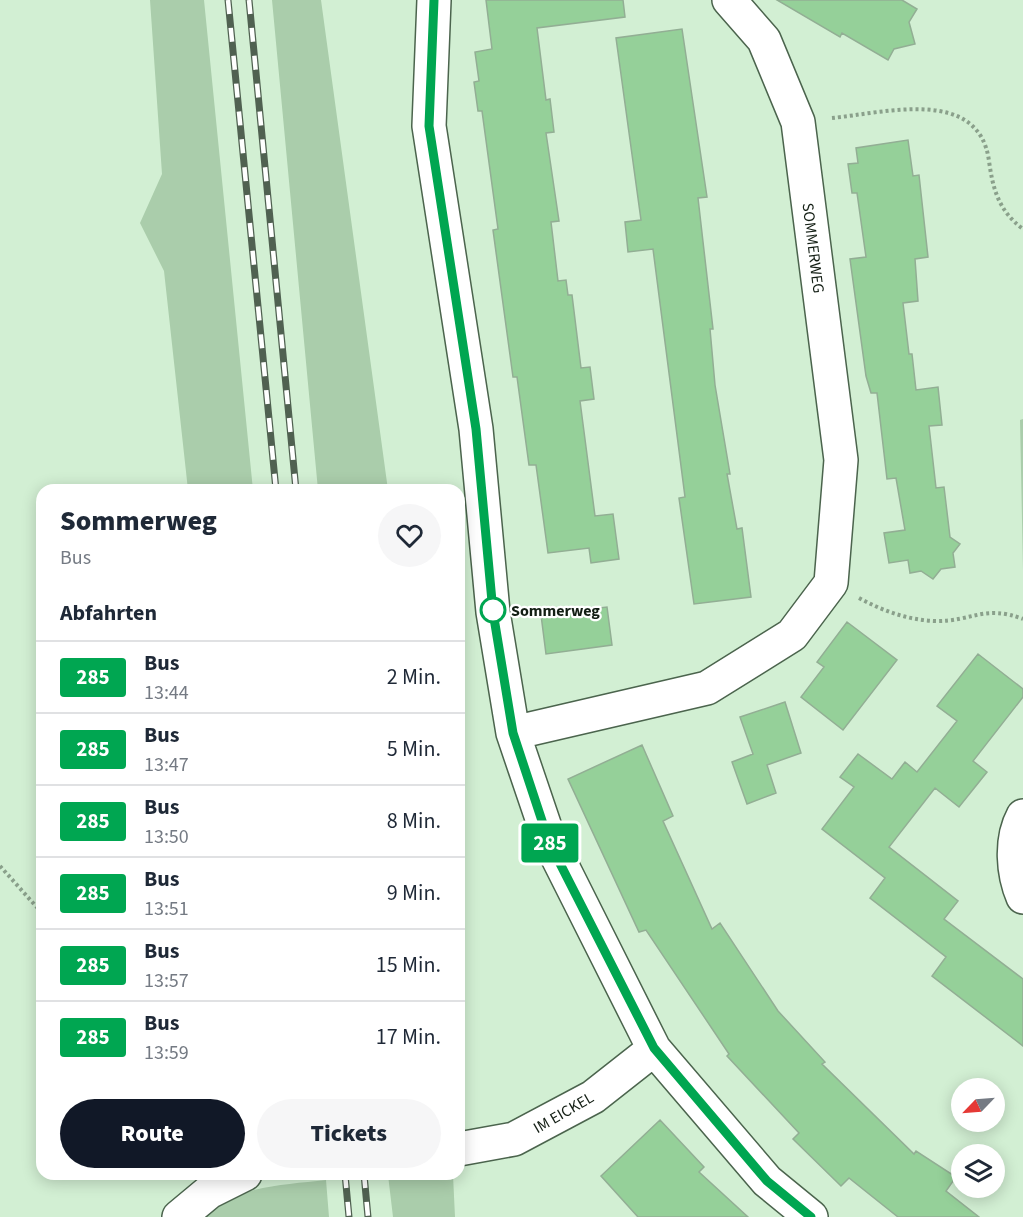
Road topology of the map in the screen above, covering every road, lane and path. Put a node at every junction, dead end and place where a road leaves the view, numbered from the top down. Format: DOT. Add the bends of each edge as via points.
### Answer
graph roads {
  1 [pos="434,0"];
  2 [pos="729,0"];
  3 [pos="798,122"];
  4 [pos="1023,229"];
  5 [pos="831,583"];
  6 [pos="1023,619"];
  7 [pos="513,733"];
  8 [pos="1023,816"];
  9 [pos="0,866"];
  10 [pos="1023,897"];
  11 [pos="36,906"];
  12 [pos="654,1048"];
  13 [pos="465,1148"];
  14 [pos="233,1180"];
  15 [pos="179,1217"];
  16 [pos="811,1217"];
  1 -- 7 [label="street" via="429,126 476,429 493,612"];
  2 -- 3 [label="street, SOMMERWEG" via="764,40"];
  3 -- 4 [label="path" via="934,108 961,116 980,132 988,153 993,191 1009,218"];
  3 -- 5 [label="street, SOMMERWEG" via="841,460"];
  5 -- 6 [label="path" via="887,613 936,621 1003,611"];
  5 -- 7 [label="street" via="792,635 707,688"];
  7 -- 12 [label="street" via="549,842"];
  8 -- 10 [label="street" via="1018,826 1014,876"];
  9 -- 11 [label="path"];
  12 -- 13 [label="street, IM EICKEL" via="592,1096 514,1140"];
  12 -- 16 [label="street" via="767,1181"];
  14 -- 15 [label="street" via="209,1192"];
}
